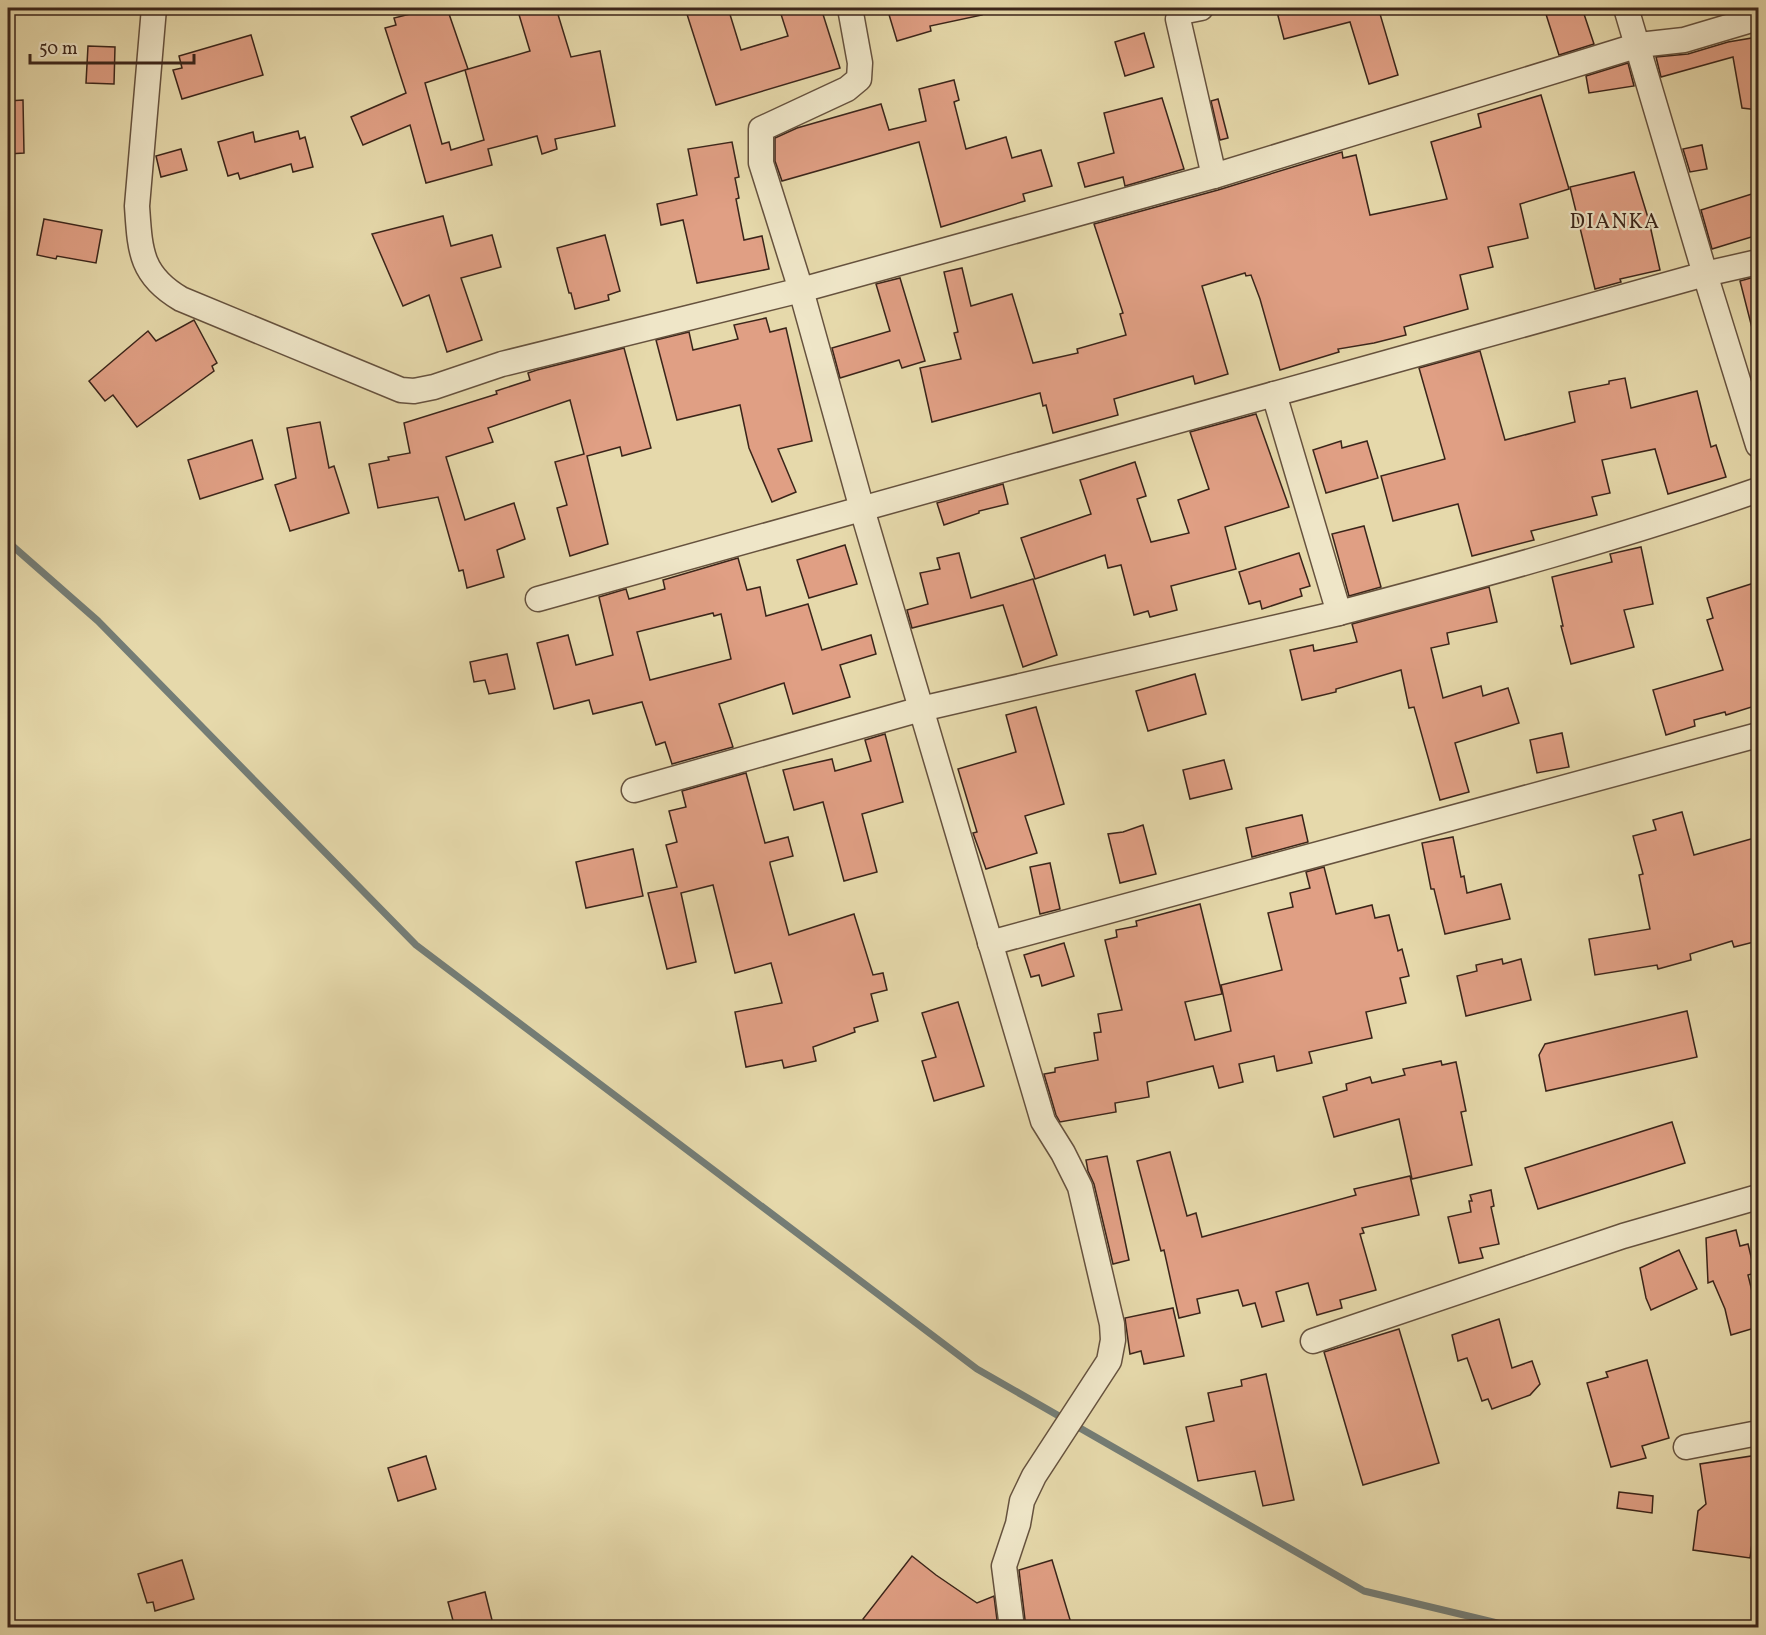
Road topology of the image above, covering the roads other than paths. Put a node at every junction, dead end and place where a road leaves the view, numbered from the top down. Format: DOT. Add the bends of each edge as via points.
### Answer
graph roads {
  1 [pos="154,8"];
  2 [pos="850,8"];
  3 [pos="1201,8"];
  4 [pos="1626,8"];
  5 [pos="1758,18"];
  6 [pos="1639,45"];
  7 [pos="1214,176"];
  8 [pos="1758,262"];
  9 [pos="1705,274"];
  10 [pos="801,290"];
  11 [pos="1274,394"];
  12 [pos="1758,445"];
  13 [pos="1758,490"];
  14 [pos="862,508"];
  15 [pos="537,599"];
  16 [pos="1339,613"];
  17 [pos="921,709"];
  18 [pos="1758,735"];
  19 [pos="634,790"];
  20 [pos="990,943"];
  21 [pos="1758,1197"];
  22 [pos="1313,1341"];
  23 [pos="1758,1433"];
  24 [pos="1686,1447"];
  25 [pos="1012,1628"];
  1 -- 10 [label="street" via="137,206 139,239 150,272 162,289 181,299 400,390 414,391 502,364"];
  2 -- 10 [label="street" via="861,63 859,79 847,89 761,129 761,163"];
  3 -- 7 [label="street" via="1181,12 1178,19"];
  4 -- 6 [label="street"];
  5 -- 6 [label="street" via="1683,40"];
  6 -- 7 [label="street"];
  6 -- 9 [label="street"];
  7 -- 10 [label="street"];
  8 -- 9 [label="street"];
  9 -- 11 [label="street"];
  9 -- 12 [label="street"];
  10 -- 14 [label="street"];
  11 -- 14 [label="street"];
  11 -- 16 [label="street"];
  13 -- 16 [label="street" via="1537,561"];
  14 -- 15 [label="street"];
  14 -- 17 [label="street"];
  16 -- 17 [label="street"];
  17 -- 19 [label="street"];
  17 -- 20 [label="street"];
  18 -- 20 [label="street"];
  20 -- 25 [label="street" via="1043,1121 1080,1187 1113,1340 1109,1362 1034,1476 1022,1501 1004,1566"];
  21 -- 22 [label="street" via="1623,1236"];
  23 -- 24 [label="street"];
}
